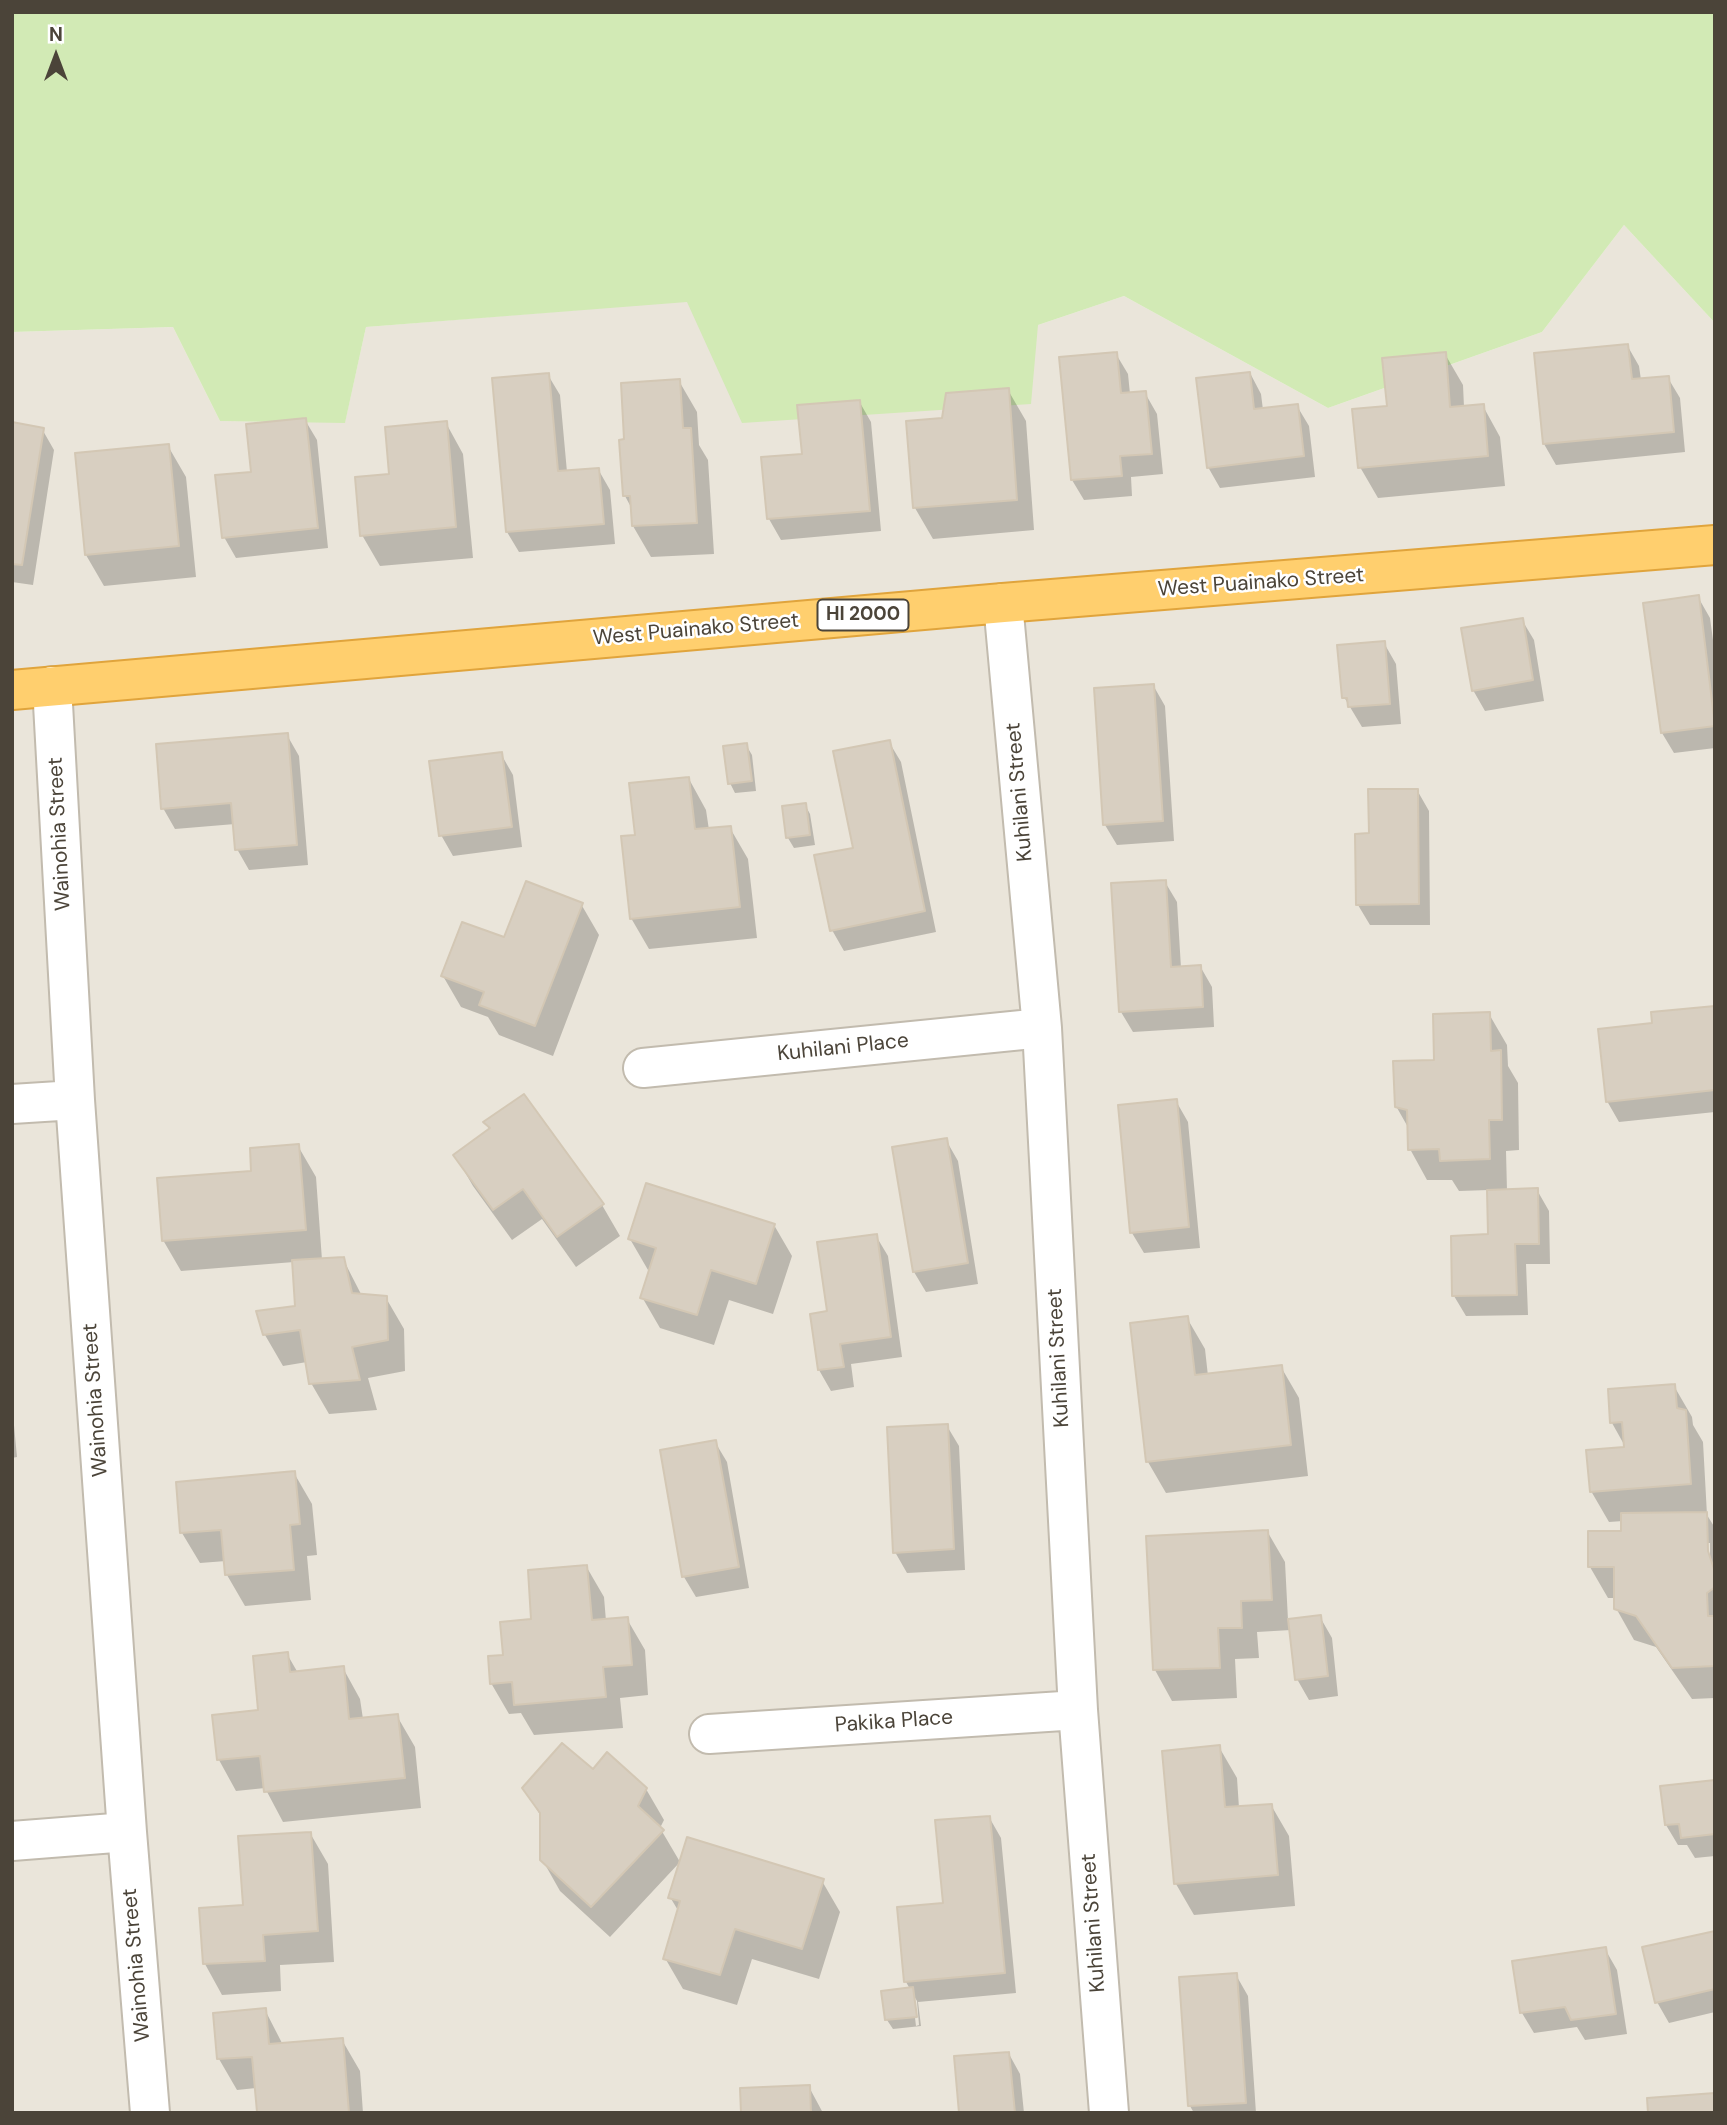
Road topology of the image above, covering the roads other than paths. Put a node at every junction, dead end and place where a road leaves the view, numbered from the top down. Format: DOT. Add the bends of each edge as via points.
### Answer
graph roads {
  1 [pos="1715,545"];
  2 [pos="1003,603"];
  3 [pos="52,686"];
  4 [pos="12,690"];
  5 [pos="1042,1028"];
  6 [pos="643,1068"];
  7 [pos="75,1100"];
  8 [pos="12,1104"];
  9 [pos="1078,1710"];
  10 [pos="709,1734"];
  11 [pos="127,1832"];
  12 [pos="12,1841"];
  13 [pos="150,2113"];
  14 [pos="1109,2113"];
  1 -- 2 [label="highway, West Puainako Street / HI 2000"];
  2 -- 3 [label="highway, West Puainako Street / HI 2000"];
  2 -- 5 [label="street, Kuhilani Street"];
  3 -- 4 [label="highway, West Puainako Street / HI 2000"];
  3 -- 7 [label="street, Wainohia Street"];
  5 -- 6 [label="street, Kuhilani Place"];
  5 -- 9 [label="street, Kuhilani Street"];
  7 -- 8 [label="street"];
  7 -- 11 [label="street, Wainohia Street"];
  9 -- 10 [label="street, Pakika Place"];
  9 -- 14 [label="street, Kuhilani Street"];
  11 -- 12 [label="street"];
  11 -- 13 [label="street, Wainohia Street"];
}
